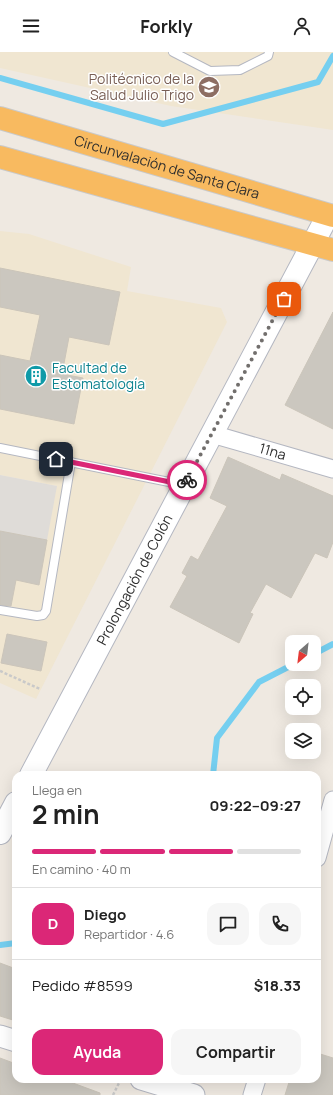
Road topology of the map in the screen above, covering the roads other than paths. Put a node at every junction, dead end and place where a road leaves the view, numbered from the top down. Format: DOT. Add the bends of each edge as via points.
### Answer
graph roads {
  1 [pos="173,52"];
  2 [pos="270,52"];
  3 [pos="0,118"];
  4 [pos="0,156"];
  5 [pos="331,212"];
  6 [pos="312,244"];
  7 [pos="333,250"];
  8 [pos="212,434"];
  9 [pos="0,448"];
  10 [pos="70,462"];
  11 [pos="333,469"];
  12 [pos="185,485"];
  13 [pos="0,610"];
  14 [pos="33,771"];
  15 [pos="333,800"];
  16 [pos="12,810"];
  17 [pos="0,833"];
  18 [pos="321,844"];
  19 [pos="0,1036"];
  20 [pos="12,1040"];
  21 [pos="155,1083"];
  22 [pos="255,1083"];
  23 [pos="194,1095"];
  24 [pos="252,1095"];
  1 -- 2 [label="lane" via="210,71 240,70 268,56"];
  3 -- 5 [label="highway, Circunvalación de Santa Clara"];
  4 -- 6 [label="highway"];
  5 -- 6 [label="main road, Prolongación de Colón"];
  6 -- 7 [label="highway"];
  6 -- 8 [label="main road, Prolongación de Colón"];
  8 -- 11 [label="street, 11na"];
  8 -- 12 [label="main road, Prolongación de Colón"];
  9 -- 10 [label="lane"];
  10 -- 12 [label="lane"];
  10 -- 13 [label="lane" via="46,611 43,615 37,616"];
  12 -- 14 [label="main road, Prolongación de Colón"];
  15 -- 18 [label="street"];
  16 -- 17 [label="main road"];
  19 -- 20 [label="street"];
  21 -- 23 [label="street"];
  22 -- 24 [label="street"];
}
